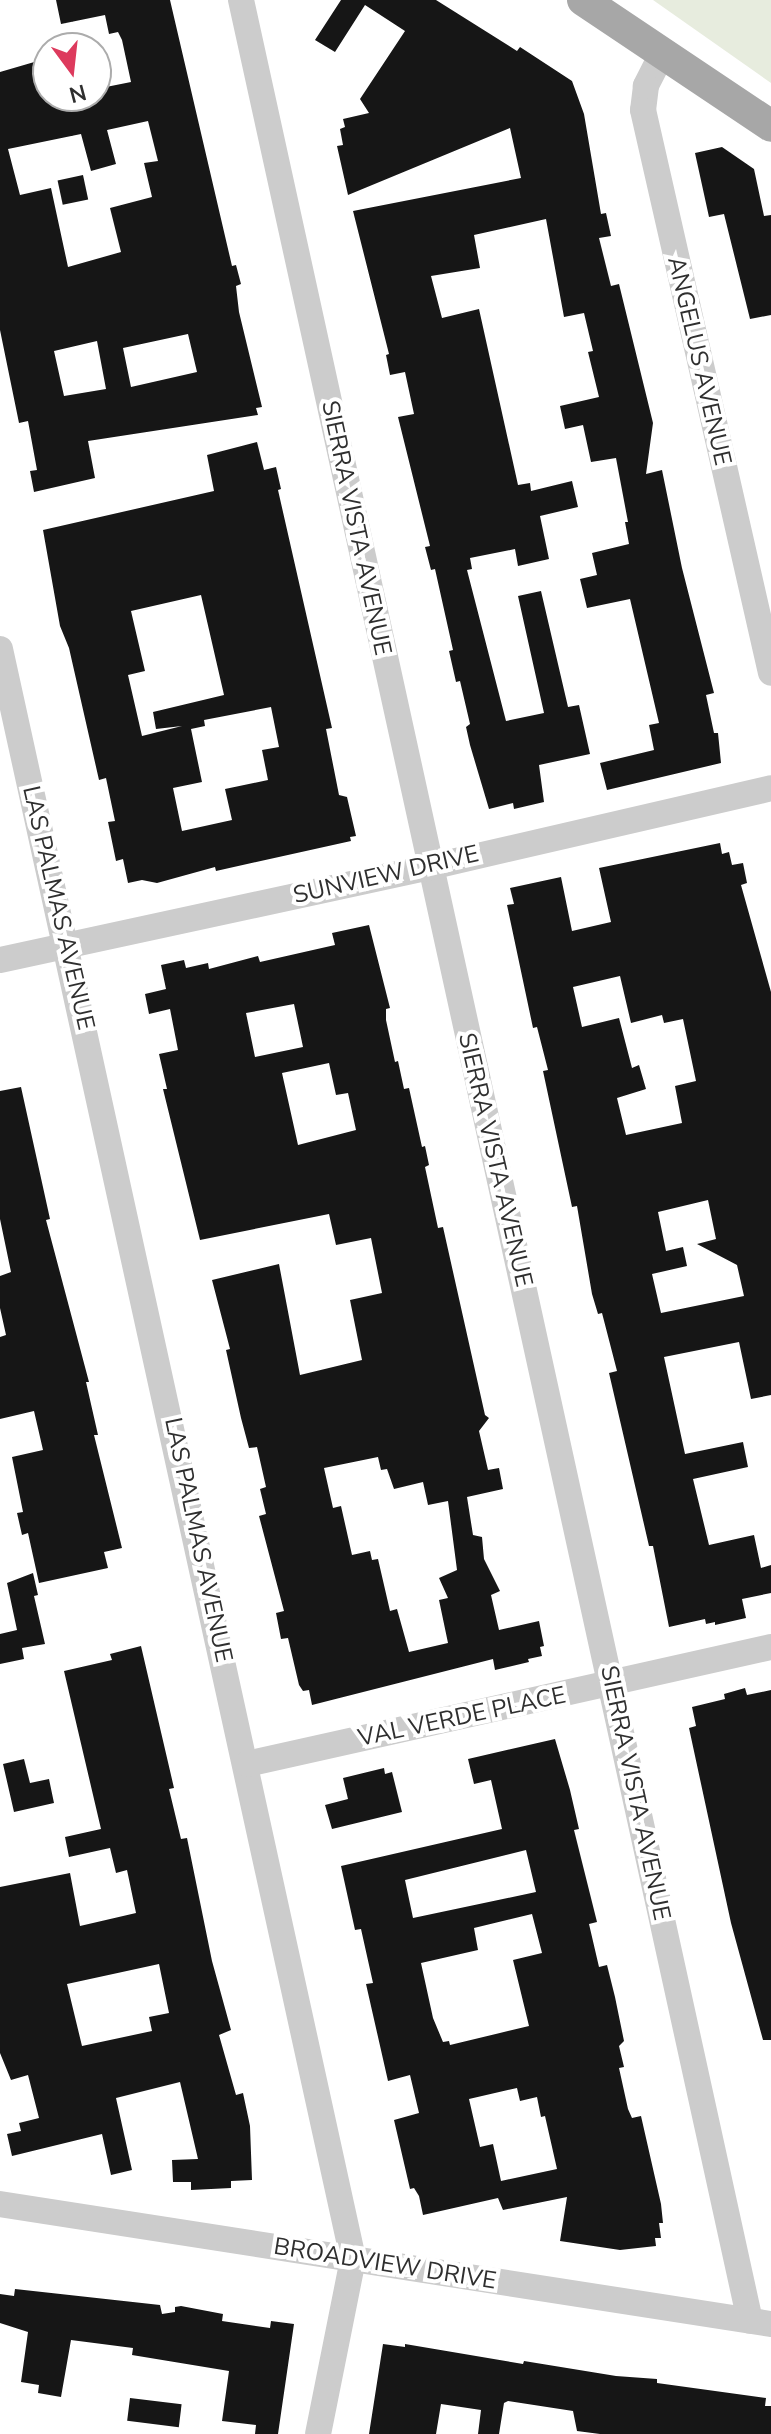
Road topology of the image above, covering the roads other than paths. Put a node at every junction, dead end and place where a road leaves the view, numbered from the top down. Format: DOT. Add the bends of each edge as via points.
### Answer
graph roads {
  1 [pos="241,0"];
  2 [pos="583,0"];
  3 [pos="663,52"];
  4 [pos="771,126"];
  5 [pos="0,649"];
  6 [pos="771,673"];
  7 [pos="771,788"];
  8 [pos="430,867"];
  9 [pos="66,944"];
  10 [pos="0,960"];
  11 [pos="771,1647"];
  12 [pos="612,1684"];
  13 [pos="247,1764"];
  14 [pos="0,2204"];
  15 [pos="353,2259"];
  16 [pos="761,2322"];
  17 [pos="318,2434"];
  1 -- 8 [label="street, SIERRA VISTA AVENUE"];
  2 -- 3 [label="main road"];
  3 -- 4 [label="main road"];
  3 -- 6 [label="street, ANGELUS AVENUE" via="646,86 643,110"];
  5 -- 9 [label="street, LAS PALMAS AVENUE"];
  7 -- 8 [label="street, SUNVIEW DRIVE"];
  8 -- 9 [label="street, SUNVIEW DRIVE"];
  8 -- 12 [label="street, SIERRA VISTA AVENUE"];
  9 -- 10 [label="street, SUNVIEW DRIVE"];
  9 -- 13 [label="street, LAS PALMAS AVENUE"];
  11 -- 12 [label="street, VAL VERDE PLACE"];
  12 -- 13 [label="street, VAL VERDE PLACE"];
  12 -- 16 [label="street, SIERRA VISTA AVENUE"];
  13 -- 15 [label="street, LAS PALMAS AVENUE"];
  14 -- 15 [label="street, BROADVIEW DRIVE"];
  15 -- 16 [label="street, BROADVIEW DRIVE"];
  15 -- 17 [label="street, LAS PALMAS AVENUE"];
}
